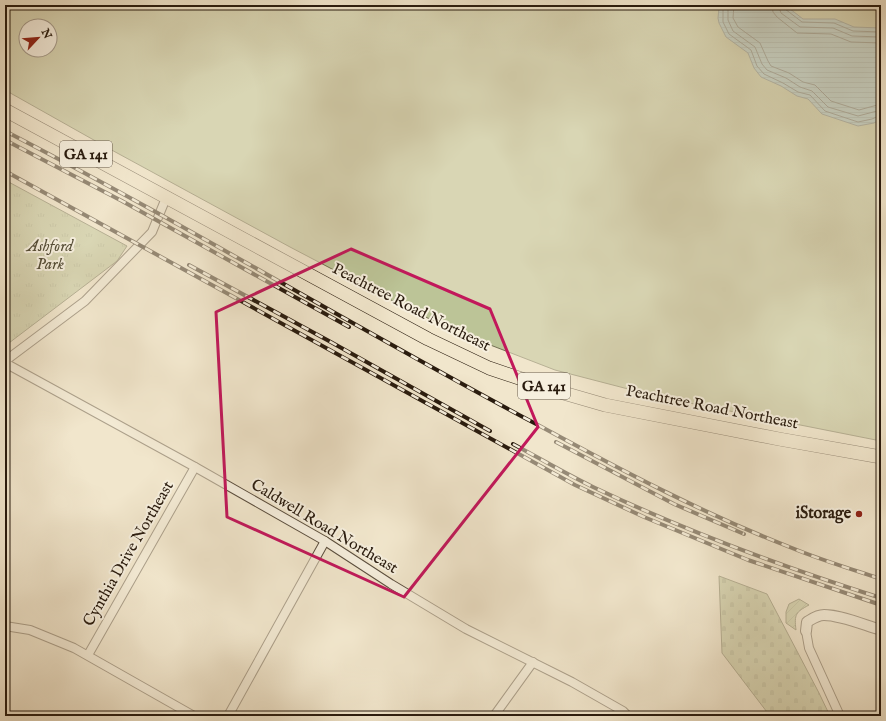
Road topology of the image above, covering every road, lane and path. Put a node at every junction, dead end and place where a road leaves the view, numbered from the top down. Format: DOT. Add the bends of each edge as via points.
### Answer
graph roads {
  1 [pos="5,110"];
  2 [pos="166,198"];
  3 [pos="5,362"];
  4 [pos="881,457"];
  5 [pos="195,467"];
  6 [pos="325,541"];
  7 [pos="5,626"];
  8 [pos="881,630"];
  9 [pos="806,631"];
  10 [pos="88,655"];
  11 [pos="532,662"];
  12 [pos="194,716"];
  13 [pos="228,716"];
  14 [pos="494,716"];
  15 [pos="628,716"];
  16 [pos="840,716"];
  1 -- 2 [label="highway, Peachtree Road Northeast / GA 141"];
  2 -- 3 [label="street" via="152,232 85,301"];
  2 -- 4 [label="highway, Peachtree Road Northeast / GA 141" via="428,339 489,368 605,405"];
  3 -- 5 [label="street, Caldwell Road Northeast"];
  5 -- 6 [label="street, Caldwell Road Northeast"];
  5 -- 10 [label="street, Cynthia Drive Northeast"];
  6 -- 11 [label="street, Caldwell Road Northeast" via="466,629"];
  6 -- 13 [label="street"];
  7 -- 10 [label="street" via="30,630"];
  8 -- 9 [label="street" via="823,615 807,622"];
  9 -- 16 [label="street" via="809,648"];
  10 -- 12 [label="street"];
  11 -- 14 [label="street"];
  11 -- 15 [label="street, Caldwell Road Northeast" via="572,682"];
}
